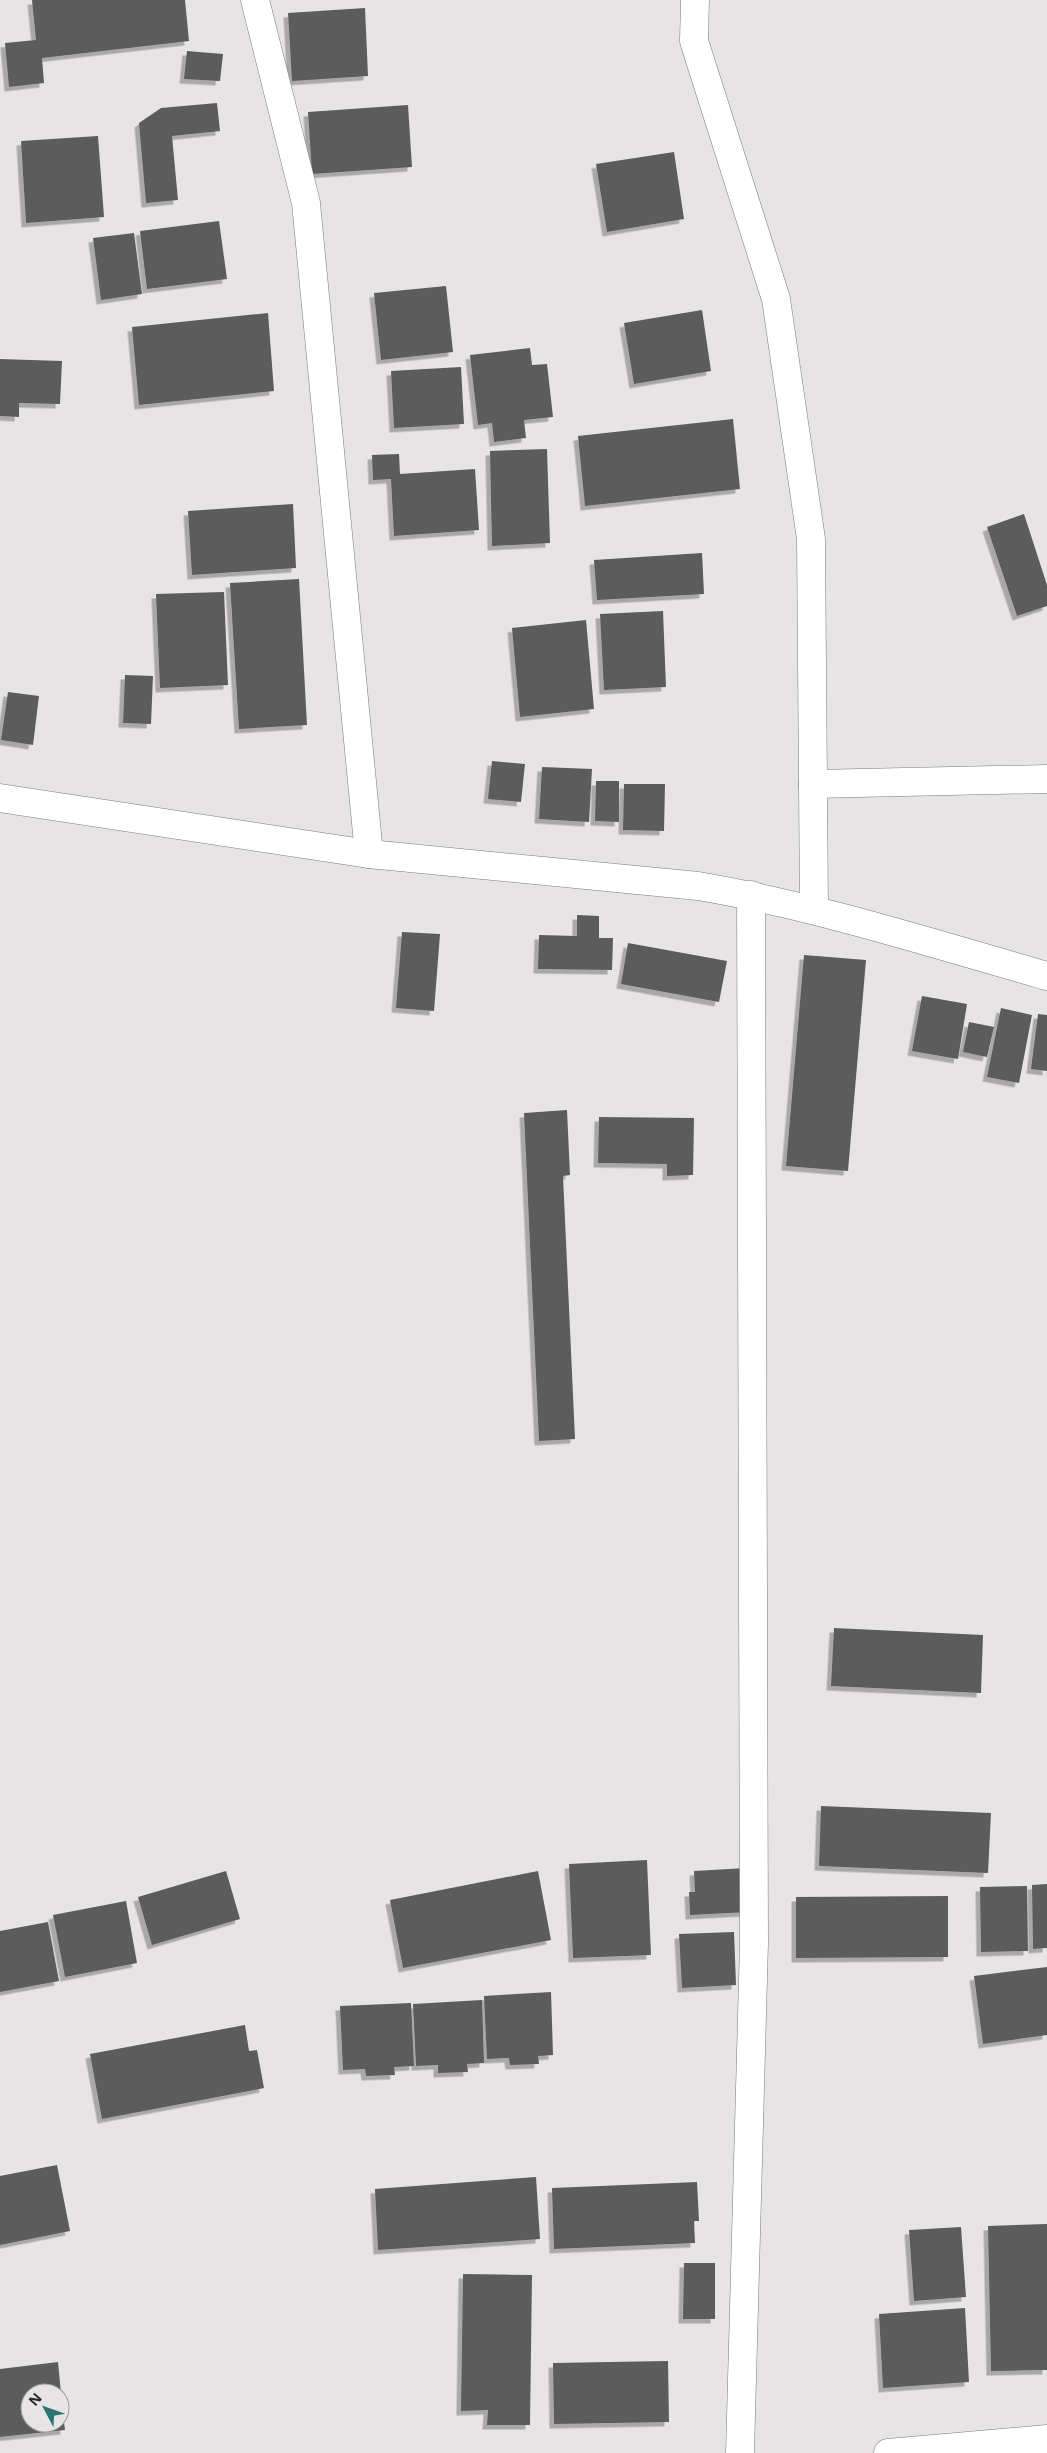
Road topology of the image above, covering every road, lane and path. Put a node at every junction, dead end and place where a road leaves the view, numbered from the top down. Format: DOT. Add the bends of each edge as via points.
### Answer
graph roads {
  1 [pos="255,0"];
  2 [pos="695,0"];
  3 [pos="1047,779"];
  4 [pos="813,784"];
  5 [pos="0,798"];
  6 [pos="369,854"];
  7 [pos="752,895"];
  8 [pos="814,910"];
  9 [pos="1047,976"];
  10 [pos="1047,2439"];
  11 [pos="740,2453"];
  12 [pos="888,2453"];
  1 -- 6 [label="street" via="306,203"];
  2 -- 4 [label="street" via="694,41 776,299 811,539"];
  3 -- 4 [label="street"];
  4 -- 8 [label="street"];
  5 -- 6 [label="street"];
  6 -- 7 [label="street" via="698,886"];
  7 -- 8 [label="street"];
  7 -- 11 [label="street" via="754,1942"];
  8 -- 9 [label="street"];
  10 -- 12 [label="street"];
}
